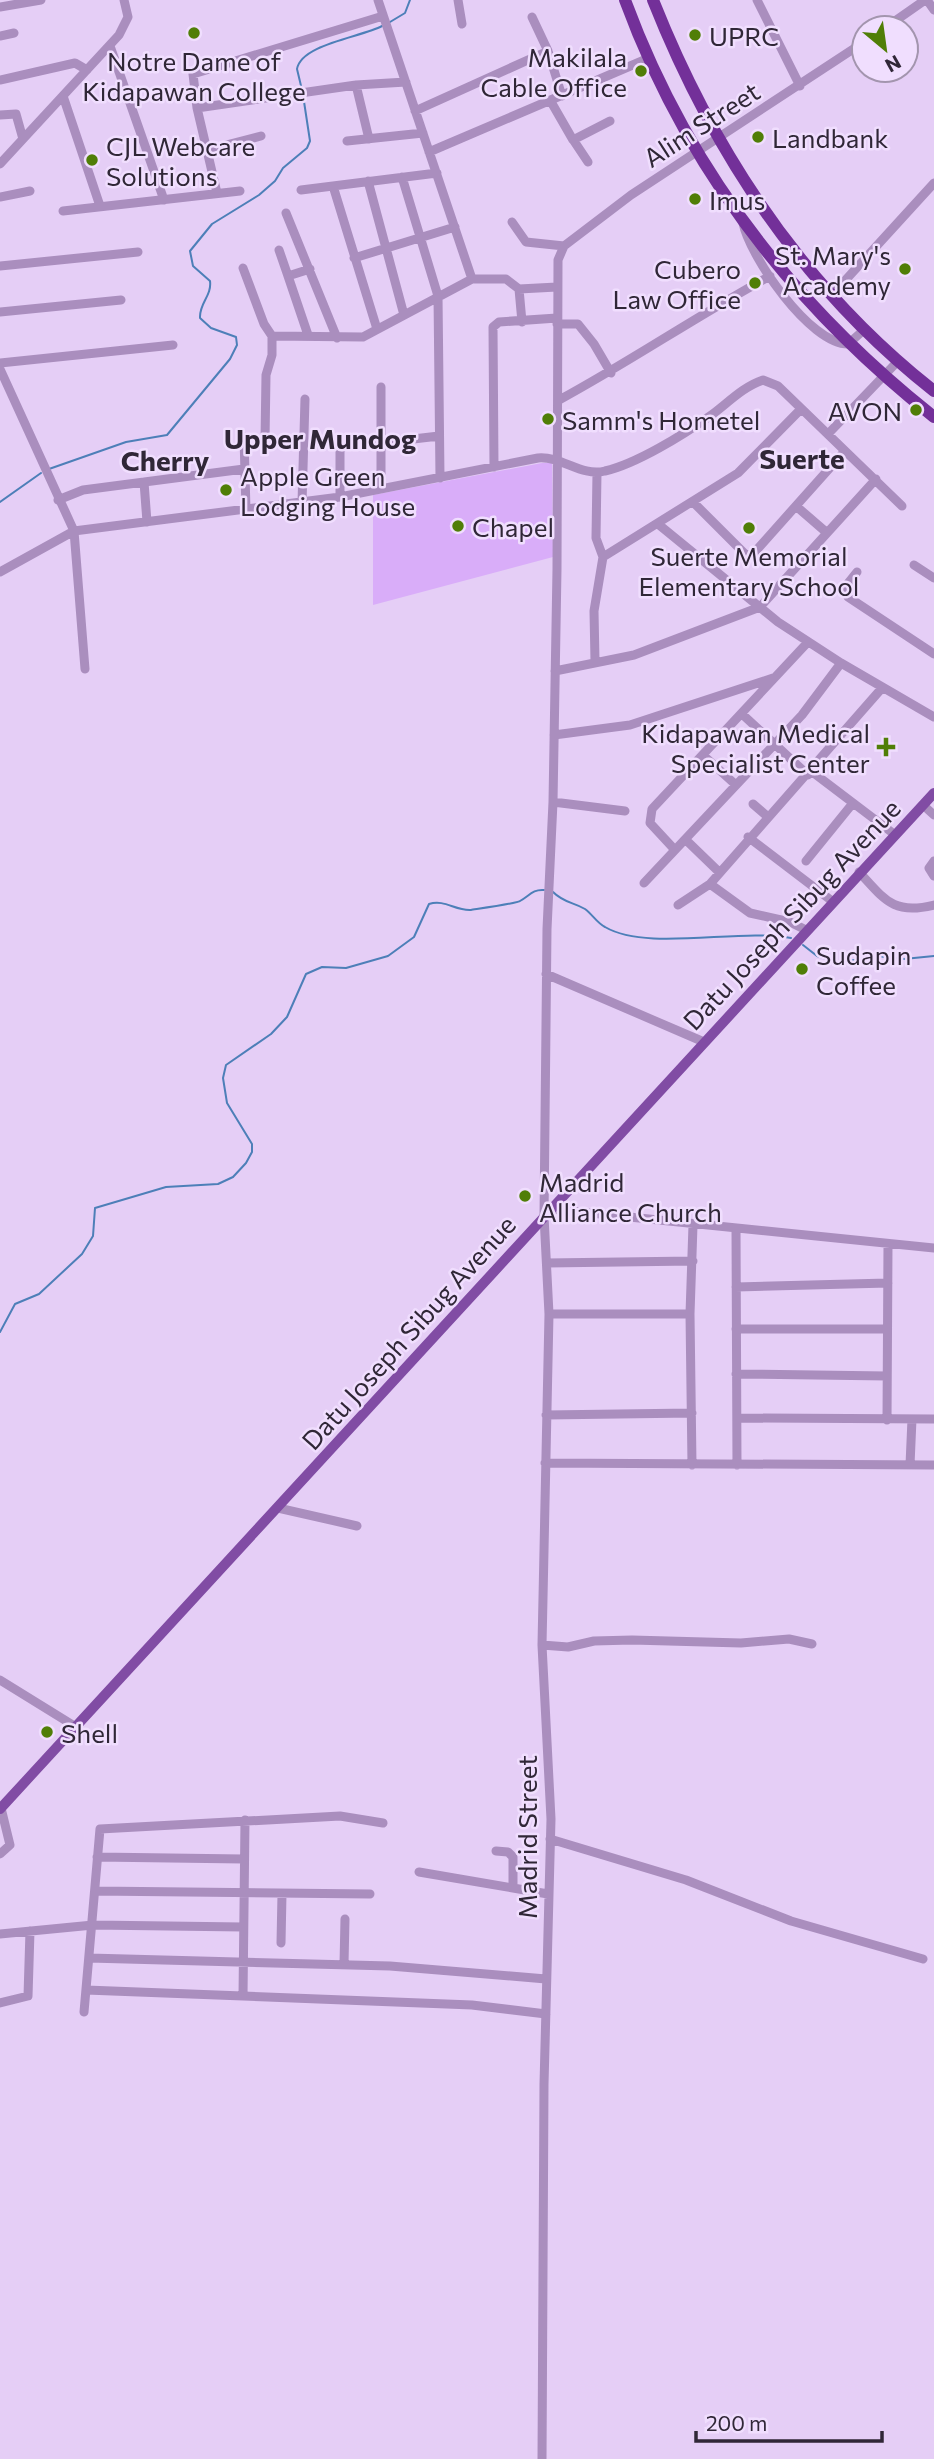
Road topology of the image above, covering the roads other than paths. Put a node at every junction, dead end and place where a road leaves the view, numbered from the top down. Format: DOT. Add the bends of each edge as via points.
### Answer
graph roads {
  1 [pos="41,0"];
  2 [pos="124,0"];
  3 [pos="378,0"];
  4 [pos="458,0"];
  5 [pos="627,0"];
  6 [pos="653,0"];
  7 [pos="757,0"];
  8 [pos="926,0"];
  9 [pos="5,4"];
  10 [pos="934,10"];
  11 [pos="905,14"];
  12 [pos="384,18"];
  13 [pos="532,18"];
  14 [pos="462,24"];
  15 [pos="14,33"];
  16 [pos="0,36"];
  17 [pos="110,46"];
  18 [pos="548,51"];
  19 [pos="850,52"];
  20 [pos="649,58"];
  21 [pos="87,70"];
  22 [pos="0,80"];
  23 [pos="407,82"];
  24 [pos="356,85"];
  25 [pos="800,86"];
  26 [pos="63,96"];
  27 [pos="562,96"];
  28 [pos="550,100"];
  29 [pos="197,108"];
  30 [pos="415,111"];
  31 [pos="0,115"];
  32 [pos="610,121"];
  33 [pos="423,133"];
  34 [pos="261,136"];
  35 [pos="717,138"];
  36 [pos="23,139"];
  37 [pos="369,139"];
  38 [pos="574,141"];
  39 [pos="347,142"];
  40 [pos="207,150"];
  41 [pos="697,151"];
  42 [pos="429,152"];
  43 [pos="588,162"];
  44 [pos="0,164"];
  45 [pos="437,173"];
  46 [pos="402,177"];
  47 [pos="368,181"];
  48 [pos="934,183"];
  49 [pos="332,186"];
  50 [pos="301,190"];
  51 [pos="30,191"];
  52 [pos="240,191"];
  53 [pos="217,193"];
  54 [pos="0,197"];
  55 [pos="164,200"];
  56 [pos="100,206"];
  57 [pos="63,211"];
  58 [pos="286,212"];
  59 [pos="742,221"];
  60 [pos="512,222"];
  61 [pos="455,227"];
  62 [pos="421,237"];
  63 [pos="564,246"];
  64 [pos="388,247"];
  65 [pos="279,250"];
  66 [pos="138,252"];
  67 [pos="354,258"];
  68 [pos="0,267"];
  69 [pos="243,268"];
  70 [pos="310,269"];
  71 [pos="288,276"];
  72 [pos="770,276"];
  73 [pos="472,279"];
  74 [pos="557,288"];
  75 [pos="519,289"];
  76 [pos="438,296"];
  77 [pos="831,296"];
  78 [pos="121,299"];
  79 [pos="0,312"];
  80 [pos="404,315"];
  81 [pos="557,321"];
  82 [pos="522,322"];
  83 [pos="377,329"];
  84 [pos="865,329"];
  85 [pos="307,335"];
  86 [pos="272,336"];
  87 [pos="337,338"];
  88 [pos="848,344"];
  89 [pos="173,345"];
  90 [pos="898,361"];
  91 [pos="0,363"];
  92 [pos="0,369"];
  93 [pos="611,373"];
  94 [pos="884,376"];
  95 [pos="3,383"];
  96 [pos="381,387"];
  97 [pos="934,391"];
  98 [pos="305,400"];
  99 [pos="559,400"];
  100 [pos="801,409"];
  101 [pos="934,416"];
  102 [pos="828,434"];
  103 [pos="439,436"];
  104 [pos="244,437"];
  105 [pos="265,440"];
  106 [pos="379,443"];
  107 [pos="340,451"];
  108 [pos="844,452"];
  109 [pos="556,459"];
  110 [pos="494,467"];
  111 [pos="244,469"];
  112 [pos="597,473"];
  113 [pos="440,478"];
  114 [pos="876,480"];
  115 [pos="144,482"];
  116 [pos="381,489"];
  117 [pos="341,497"];
  118 [pos="58,500"];
  119 [pos="302,503"];
  120 [pos="694,503"];
  121 [pos="796,506"];
  122 [pos="902,506"];
  123 [pos="246,510"];
  124 [pos="147,522"];
  125 [pos="658,524"];
  126 [pos="74,531"];
  127 [pos="826,532"];
  128 [pos="603,557"];
  129 [pos="914,565"];
  130 [pos="0,572"];
  131 [pos="857,572"];
  132 [pos="934,578"];
  133 [pos="760,607"];
  134 [pos="808,642"];
  135 [pos="934,654"];
  136 [pos="595,661"];
  137 [pos="841,663"];
  138 [pos="85,670"];
  139 [pos="555,671"];
  140 [pos="775,677"];
  141 [pos="882,688"];
  142 [pos="742,714"];
  143 [pos="934,717"];
  144 [pos="554,735"];
  145 [pos="775,744"];
  146 [pos="704,756"];
  147 [pos="809,773"];
  148 [pos="736,785"];
  149 [pos="934,793"];
  150 [pos="553,802"];
  151 [pos="853,803"];
  152 [pos="753,804"];
  153 [pos="923,805"];
  154 [pos="625,811"];
  155 [pos="934,816"];
  156 [pos="768,817"];
  157 [pos="894,834"];
  158 [pos="748,836"];
  159 [pos="686,840"];
  160 [pos="674,850"];
  161 [pos="806,861"];
  162 [pos="934,861"];
  163 [pos="719,870"];
  164 [pos="859,872"];
  165 [pos="934,876"];
  166 [pos="644,883"];
  167 [pos="710,884"];
  168 [pos="832,901"];
  169 [pos="678,905"];
  170 [pos="934,905"];
  171 [pos="806,929"];
  172 [pos="546,974"];
  173 [pos="704,1042"];
  174 [pos="547,1213"];
  175 [pos="693,1224"];
  176 [pos="736,1228"];
  177 [pos="888,1245"];
  178 [pos="934,1248"];
  179 [pos="693,1261"];
  180 [pos="547,1263"];
  181 [pos="888,1283"];
  182 [pos="736,1287"];
  183 [pos="549,1314"];
  184 [pos="690,1314"];
  185 [pos="736,1329"];
  186 [pos="887,1329"];
  187 [pos="736,1374"];
  188 [pos="887,1376"];
  189 [pos="692,1413"];
  190 [pos="546,1415"];
  191 [pos="738,1418"];
  192 [pos="912,1419"];
  193 [pos="934,1419"];
  194 [pos="887,1420"];
  195 [pos="545,1463"];
  196 [pos="692,1465"];
  197 [pos="737,1465"];
  198 [pos="911,1465"];
  199 [pos="934,1465"];
  200 [pos="278,1508"];
  201 [pos="357,1526"];
  202 [pos="812,1644"];
  203 [pos="542,1645"];
  204 [pos="0,1680"];
  205 [pos="76,1727"];
  206 [pos="0,1809"];
  207 [pos="245,1820"];
  208 [pos="383,1824"];
  209 [pos="550,1839"];
  210 [pos="496,1851"];
  211 [pos="0,1854"];
  212 [pos="97,1857"];
  213 [pos="243,1859"];
  214 [pos="419,1872"];
  215 [pos="513,1888"];
  216 [pos="95,1891"];
  217 [pos="242,1894"];
  218 [pos="282,1894"];
  219 [pos="370,1894"];
  220 [pos="548,1894"];
  221 [pos="345,1919"];
  222 [pos="93,1925"];
  223 [pos="243,1927"];
  224 [pos="30,1931"];
  225 [pos="0,1934"];
  226 [pos="281,1943"];
  227 [pos="89,1958"];
  228 [pos="923,1959"];
  229 [pos="243,1962"];
  230 [pos="344,1964"];
  231 [pos="546,1979"];
  232 [pos="86,1990"];
  233 [pos="243,1996"];
  234 [pos="0,2003"];
  235 [pos="84,2012"];
  236 [pos="546,2014"];
  237 [pos="542,2459"];
  1 -- 9 [label="street"];
  2 -- 17 [label="street" via="127,23"];
  3 -- 12 [label="street"];
  4 -- 14 [label="street"];
  5 -- 20 [label="highway"];
  6 -- 35 [label="highway"];
  7 -- 25 [label="street"];
  8 -- 10 [label="street"];
  8 -- 11 [label="street"];
  12 -- 23 [label="street"];
  12 -- 29 [label="street" via="195,72"];
  13 -- 18 [label="street"];
  15 -- 16 [label="street"];
  17 -- 21 [label="street"];
  17 -- 55 [label="street"];
  18 -- 27 [label="street"];
  18 -- 30 [label="street"];
  19 -- 25 [label="street, Alim Street"];
  20 -- 27 [label="street"];
  20 -- 41 [label="highway"];
  21 -- 22 [label="street" via="75,63"];
  21 -- 26 [label="street"];
  23 -- 24 [label="street"];
  23 -- 30 [label="street"];
  24 -- 29 [label="street"];
  24 -- 37 [label="street"];
  25 -- 35 [label="street, Alim Street"];
  26 -- 36 [label="street"];
  26 -- 56 [label="street"];
  27 -- 28 [label="street"];
  28 -- 38 [label="street"];
  28 -- 42 [label="street"];
  29 -- 40 [label="street"];
  30 -- 33 [label="street"];
  31 -- 36 [label="street" via="16,114"];
  32 -- 38 [label="street"];
  33 -- 37 [label="street"];
  33 -- 42 [label="street"];
  34 -- 40 [label="street"];
  35 -- 41 [label="street, Alim Street"];
  35 -- 77 [label="highway" via="759,208"];
  36 -- 44 [label="street"];
  37 -- 39 [label="street"];
  38 -- 43 [label="street"];
  40 -- 53 [label="street"];
  41 -- 59 [label="highway"];
  41 -- 63 [label="street, Alim Street"];
  42 -- 45 [label="street"];
  45 -- 46 [label="street"];
  45 -- 61 [label="street"];
  46 -- 47 [label="street"];
  46 -- 62 [label="street"];
  47 -- 49 [label="street"];
  47 -- 64 [label="street"];
  48 -- 77 [label="street"];
  49 -- 50 [label="street"];
  49 -- 67 [label="street"];
  51 -- 54 [label="street"];
  52 -- 53 [label="street"];
  53 -- 55 [label="street"];
  55 -- 56 [label="street"];
  56 -- 57 [label="street"];
  58 -- 70 [label="street"];
  59 -- 72 [label="street" via="747,240"];
  59 -- 88 [label="highway" via="792,286"];
  60 -- 63 [label="street" via="526,242"];
  61 -- 62 [label="street"];
  61 -- 73 [label="street"];
  62 -- 64 [label="street"];
  62 -- 76 [label="street"];
  63 -- 74 [label="street, Madrid Street" via="558,260"];
  64 -- 67 [label="street"];
  64 -- 80 [label="street"];
  65 -- 71 [label="street"];
  66 -- 68 [label="street"];
  67 -- 83 [label="street"];
  69 -- 86 [label="street"];
  70 -- 71 [label="street"];
  70 -- 87 [label="street"];
  71 -- 85 [label="street"];
  72 -- 88 [label="street" via="821,334"];
  72 -- 93 [label="street" via="687,321"];
  73 -- 75 [label="street" via="506,279"];
  73 -- 76 [label="street"];
  74 -- 75 [label="street"];
  74 -- 81 [label="street, Madrid Street"];
  75 -- 82 [label="street"];
  76 -- 80 [label="street"];
  76 -- 103 [label="street"];
  77 -- 84 [label="highway"];
  78 -- 79 [label="street"];
  80 -- 83 [label="street"];
  81 -- 82 [label="street"];
  81 -- 93 [label="street" via="578,324"];
  81 -- 99 [label="street, Madrid Street"];
  82 -- 110 [label="street" via="499,322 492,330"];
  83 -- 87 [label="street" via="363,337"];
  84 -- 88 [label="street"];
  84 -- 90 [label="highway"];
  85 -- 86 [label="street"];
  85 -- 87 [label="street"];
  86 -- 105 [label="street"];
  88 -- 94 [label="highway"];
  89 -- 91 [label="street"];
  90 -- 94 [label="street"];
  90 -- 97 [label="highway"];
  92 -- 95 [label="street"];
  93 -- 99 [label="street"];
  94 -- 101 [label="highway"];
  94 -- 102 [label="street"];
  95 -- 118 [label="street"];
  96 -- 106 [label="street"];
  98 -- 119 [label="street"];
  99 -- 109 [label="street, Madrid Street"];
  100 -- 102 [label="street"];
  100 -- 112 [label="street" via="778,386 763,380 689,429 622,465"];
  100 -- 120 [label="street" via="746,467"];
  102 -- 108 [label="street"];
  103 -- 106 [label="street"];
  103 -- 113 [label="street"];
  104 -- 111 [label="street"];
  106 -- 116 [label="street"];
  107 -- 117 [label="street"];
  108 -- 114 [label="street"];
  108 -- 121 [label="street"];
  109 -- 110 [label="street"];
  109 -- 112 [label="street"];
  109 -- 139 [label="street, Madrid Street"];
  110 -- 113 [label="street"];
  111 -- 115 [label="street"];
  111 -- 123 [label="street"];
  112 -- 128 [label="street" via="596,538"];
  113 -- 116 [label="street"];
  114 -- 122 [label="street"];
  114 -- 127 [label="street"];
  115 -- 118 [label="street" via="83,490"];
  115 -- 124 [label="street"];
  116 -- 117 [label="street"];
  117 -- 119 [label="street"];
  118 -- 126 [label="street"];
  119 -- 123 [label="street"];
  120 -- 121 [label="street" via="746,555 753,554"];
  120 -- 125 [label="street"];
  121 -- 127 [label="street"];
  123 -- 124 [label="street"];
  124 -- 126 [label="street"];
  125 -- 128 [label="street"];
  125 -- 133 [label="street"];
  126 -- 130 [label="street"];
  126 -- 138 [label="street"];
  127 -- 133 [label="street"];
  128 -- 136 [label="street" via="594,611"];
  129 -- 132 [label="street"];
  131 -- 135 [label="street" via="845,587 848,597"];
  133 -- 134 [label="street"];
  133 -- 136 [label="street" via="634,655"];
  134 -- 137 [label="street"];
  134 -- 140 [label="street"];
  136 -- 139 [label="street"];
  137 -- 141 [label="street"];
  137 -- 145 [label="street"];
  139 -- 144 [label="street, Madrid Street"];
  140 -- 142 [label="street"];
  140 -- 144 [label="street" via="630,725"];
  141 -- 143 [label="street"];
  141 -- 147 [label="street"];
  142 -- 145 [label="street"];
  142 -- 146 [label="street"];
  144 -- 150 [label="street, Madrid Street"];
  145 -- 147 [label="street"];
  145 -- 148 [label="street"];
  146 -- 148 [label="street"];
  146 -- 160 [label="street" via="650,813 650,824"];
  147 -- 151 [label="street"];
  147 -- 156 [label="street"];
  148 -- 159 [label="street"];
  149 -- 153 [label="main road, Datu Joseph Sibug Avenue"];
  150 -- 154 [label="street"];
  150 -- 172 [label="street, Madrid Street"];
  151 -- 157 [label="street"];
  151 -- 161 [label="street"];
  152 -- 156 [label="street"];
  153 -- 155 [label="street"];
  153 -- 157 [label="main road, Datu Joseph Sibug Avenue"];
  156 -- 158 [label="street"];
  157 -- 164 [label="main road, Datu Joseph Sibug Avenue"];
  158 -- 163 [label="street"];
  158 -- 168 [label="street"];
  159 -- 160 [label="street"];
  159 -- 163 [label="street"];
  160 -- 166 [label="street"];
  162 -- 165 [label="street" via="929,867"];
  163 -- 167 [label="street"];
  164 -- 168 [label="main road, Datu Joseph Sibug Avenue"];
  164 -- 170 [label="street" via="897,908"];
  167 -- 169 [label="street"];
  167 -- 171 [label="street" via="750,913"];
  168 -- 171 [label="main road, Datu Joseph Sibug Avenue"];
  171 -- 173 [label="main road, Datu Joseph Sibug Avenue"];
  172 -- 173 [label="street"];
  172 -- 174 [label="street, Madrid Street"];
  173 -- 174 [label="main road, Datu Joseph Sibug Avenue"];
  174 -- 175 [label="street"];
  174 -- 180 [label="street, Madrid Street"];
  174 -- 200 [label="main road, Datu Joseph Sibug Avenue"];
  175 -- 176 [label="street"];
  175 -- 179 [label="street"];
  176 -- 177 [label="street"];
  176 -- 182 [label="street"];
  177 -- 178 [label="street"];
  177 -- 181 [label="street"];
  179 -- 180 [label="street"];
  179 -- 184 [label="street"];
  180 -- 183 [label="street, Madrid Street"];
  181 -- 182 [label="street"];
  181 -- 186 [label="street"];
  182 -- 185 [label="street"];
  183 -- 184 [label="street"];
  183 -- 190 [label="street, Madrid Street"];
  184 -- 189 [label="street"];
  185 -- 186 [label="street"];
  185 -- 187 [label="street"];
  186 -- 188 [label="street"];
  187 -- 188 [label="street"];
  187 -- 191 [label="street"];
  188 -- 194 [label="street"];
  189 -- 190 [label="street"];
  189 -- 196 [label="street"];
  190 -- 195 [label="street, Madrid Street"];
  191 -- 194 [label="street"];
  191 -- 197 [label="street"];
  192 -- 193 [label="street"];
  192 -- 194 [label="street"];
  192 -- 198 [label="street"];
  195 -- 196 [label="street"];
  195 -- 203 [label="street, Madrid Street"];
  196 -- 197 [label="street"];
  197 -- 198 [label="street"];
  198 -- 199 [label="street"];
  200 -- 201 [label="street"];
  200 -- 205 [label="main road, Datu Joseph Sibug Avenue"];
  202 -- 203 [label="street" via="789,1639"];
  203 -- 209 [label="street, Madrid Street"];
  204 -- 205 [label="street"];
  205 -- 206 [label="main road, Datu Joseph Sibug Avenue"];
  206 -- 211 [label="street" via="10,1845"];
  207 -- 208 [label="street" via="340,1816"];
  207 -- 212 [label="street" via="105,1827 98,1834"];
  207 -- 213 [label="street"];
  209 -- 220 [label="street, Madrid Street"];
  209 -- 228 [label="street" via="686,1880 791,1921"];
  210 -- 215 [label="street" via="513,1857"];
  212 -- 213 [label="street"];
  212 -- 216 [label="street"];
  213 -- 217 [label="street"];
  214 -- 215 [label="street"];
  215 -- 220 [label="street"];
  216 -- 217 [label="street"];
  216 -- 222 [label="street"];
  217 -- 218 [label="street"];
  217 -- 223 [label="street"];
  218 -- 219 [label="street"];
  218 -- 226 [label="street"];
  220 -- 231 [label="street, Madrid Street"];
  221 -- 230 [label="street"];
  222 -- 223 [label="street"];
  222 -- 224 [label="street"];
  222 -- 227 [label="street"];
  223 -- 229 [label="street"];
  224 -- 225 [label="street"];
  224 -- 234 [label="street" via="28,1996"];
  227 -- 229 [label="street"];
  227 -- 232 [label="street"];
  229 -- 230 [label="street"];
  229 -- 233 [label="street"];
  230 -- 231 [label="street"];
  231 -- 236 [label="street, Madrid Street"];
  232 -- 233 [label="street"];
  232 -- 235 [label="street"];
  233 -- 236 [label="street" via="472,2005"];
  236 -- 237 [label="street, Madrid Street"];
}
